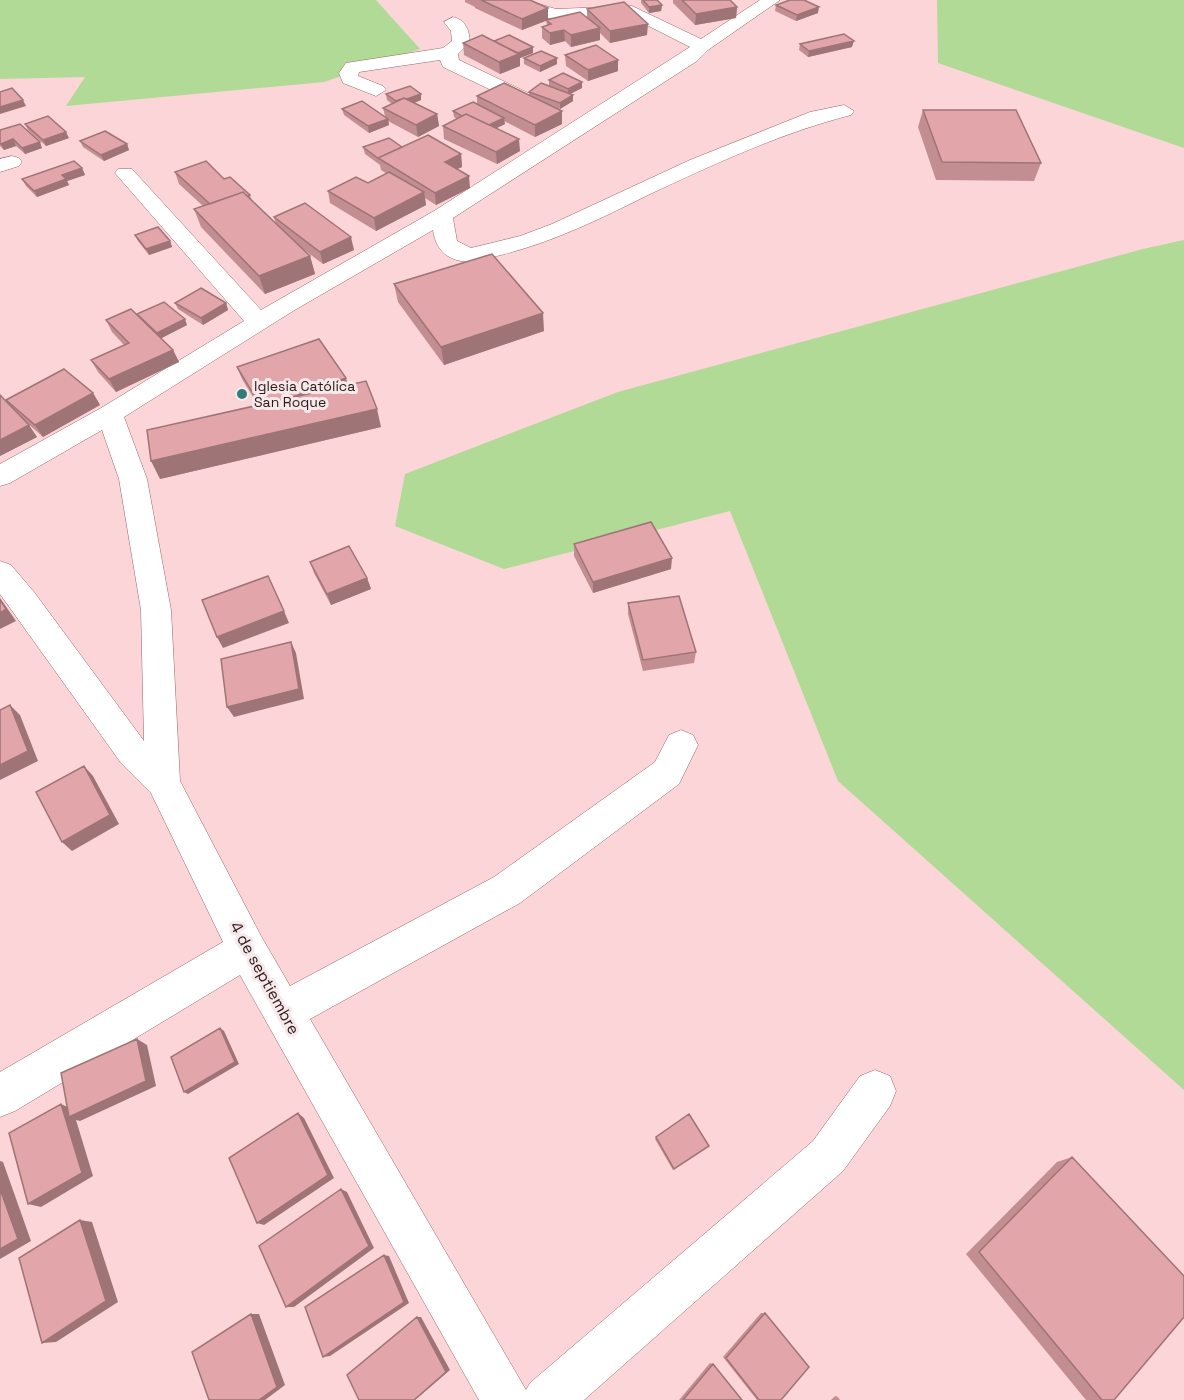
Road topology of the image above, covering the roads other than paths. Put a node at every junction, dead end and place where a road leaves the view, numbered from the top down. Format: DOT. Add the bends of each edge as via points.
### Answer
graph roads {
  1 [pos="509,0"];
  2 [pos="771,0"];
  3 [pos="453,22"];
  4 [pos="702,46"];
  5 [pos="449,52"];
  6 [pos="376,90"];
  7 [pos="844,111"];
  8 [pos="566,118"];
  9 [pos="125,172"];
  10 [pos="442,216"];
  11 [pos="258,322"];
  12 [pos="110,414"];
  13 [pos="0,476"];
  14 [pos="0,573"];
  15 [pos="681,744"];
  16 [pos="163,782"];
  17 [pos="247,949"];
  18 [pos="283,1012"];
  19 [pos="875,1092"];
  20 [pos="0,1096"];
  21 [pos="506,1400"];
  22 [pos="547,1400"];
  1 -- 4 [label="street" via="556,14 632,11"];
  2 -- 4 [label="street"];
  3 -- 5 [label="street" via="460,30 461,42"];
  4 -- 8 [label="street" via="691,57"];
  5 -- 6 [label="street" via="353,68 348,73 350,79"];
  5 -- 8 [label="street" via="450,63"];
  7 -- 10 [label="street" via="817,116 697,164 560,230 487,253 458,253 446,244"];
  8 -- 10 [label="street"];
  9 -- 11 [label="street"];
  10 -- 11 [label="street"];
  11 -- 12 [label="street"];
  12 -- 13 [label="street"];
  12 -- 16 [label="street" via="133,479 156,610"];
  14 -- 16 [label="street, 4 de septiembre" via="133,752"];
  15 -- 18 [label="street" via="667,772 507,890"];
  16 -- 17 [label="street, 4 de septiembre"];
  17 -- 18 [label="street, 4 de septiembre"];
  17 -- 20 [label="street"];
  18 -- 21 [label="street, 4 de septiembre"];
  19 -- 22 [label="street" via="828,1156"];
}
